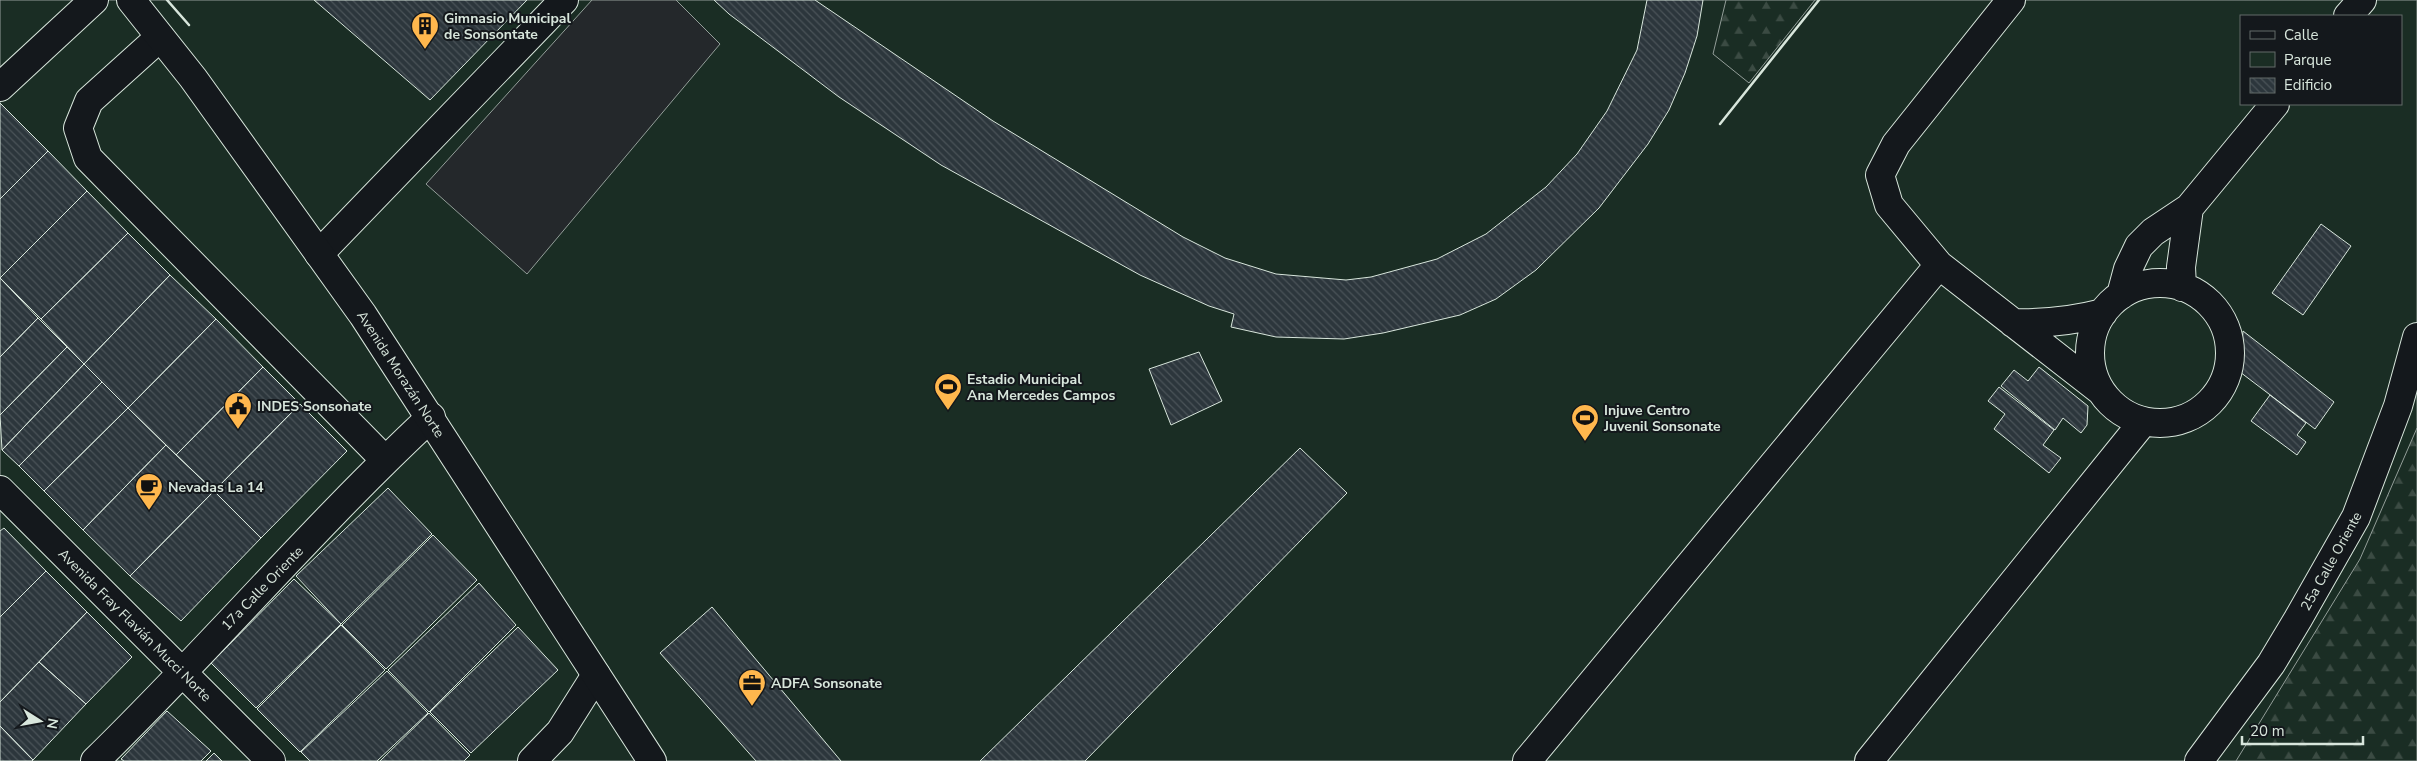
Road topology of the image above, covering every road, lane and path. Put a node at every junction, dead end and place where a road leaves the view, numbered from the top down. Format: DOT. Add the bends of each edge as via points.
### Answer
graph roads {
  1 [pos="94,0"];
  2 [pos="130,0"];
  3 [pos="564,0"];
  4 [pos="2011,0"];
  5 [pos="2362,0"];
  6 [pos="2349,15"];
  7 [pos="160,37"];
  8 [pos="0,87"];
  9 [pos="2275,105"];
  10 [pos="2189,208"];
  11 [pos="319,254"];
  12 [pos="1939,264"];
  13 [pos="2182,287"];
  14 [pos="2112,304"];
  15 [pos="2012,323"];
  16 [pos="2417,337"];
  17 [pos="2101,391"];
  18 [pos="431,417"];
  19 [pos="2143,422"];
  20 [pos="385,460"];
  21 [pos="0,490"];
  22 [pos="182,672"];
  23 [pos="596,675"];
  24 [pos="96,761"];
  25 [pos="271,761"];
  26 [pos="532,761"];
  27 [pos="652,761"];
  28 [pos="1527,761"];
  29 [pos="1869,761"];
  30 [pos="2199,761"];
  1 -- 8 [label="street"];
  2 -- 7 [label="street, Avenida Morazán Norte"];
  3 -- 11 [label="street"];
  4 -- 12 [label="street" via="1896,144 1880,175 1889,205"];
  5 -- 6 [label="street"];
  7 -- 11 [label="street, Avenida Morazán Norte"];
  7 -- 20 [label="street" via="89,101 78,128 88,158"];
  9 -- 10 [label="street"];
  10 -- 13 [label="street" via="2181,267"];
  10 -- 14 [label="street" via="2153,232 2139,246"];
  11 -- 18 [label="street, Avenida Morazán Norte"];
  12 -- 15 [label="street"];
  12 -- 28 [label="street"];
  13 -- 14 [label="street" via="2161,283 2140,286"];
  13 -- 19 [label="street" via="2201,296 2216,311 2226,330 2229,345 2227,373 2218,393 2185,419"];
  14 -- 15 [label="street" via="2074,321"];
  14 -- 17 [label="street" via="2092,338 2090,366"];
  15 -- 17 [label="street"];
  16 -- 30 [label="street, 25a Calle Oriente" via="2383,451 2356,517 2271,664"];
  17 -- 19 [label="street" via="2119,411"];
  18 -- 20 [label="street, 17a Calle Oriente"];
  18 -- 23 [label="street, Avenida Morazán Norte"];
  19 -- 29 [label="street"];
  20 -- 22 [label="street, 17a Calle Oriente"];
  21 -- 22 [label="street, Avenida Fray Flavián Mucci Norte"];
  22 -- 24 [label="street, 17a Calle Oriente"];
  22 -- 25 [label="street, Avenida Fray Flavián Mucci Norte"];
  23 -- 26 [label="street" via="560,732"];
  23 -- 27 [label="street, Avenida Morazán Norte"];
}
